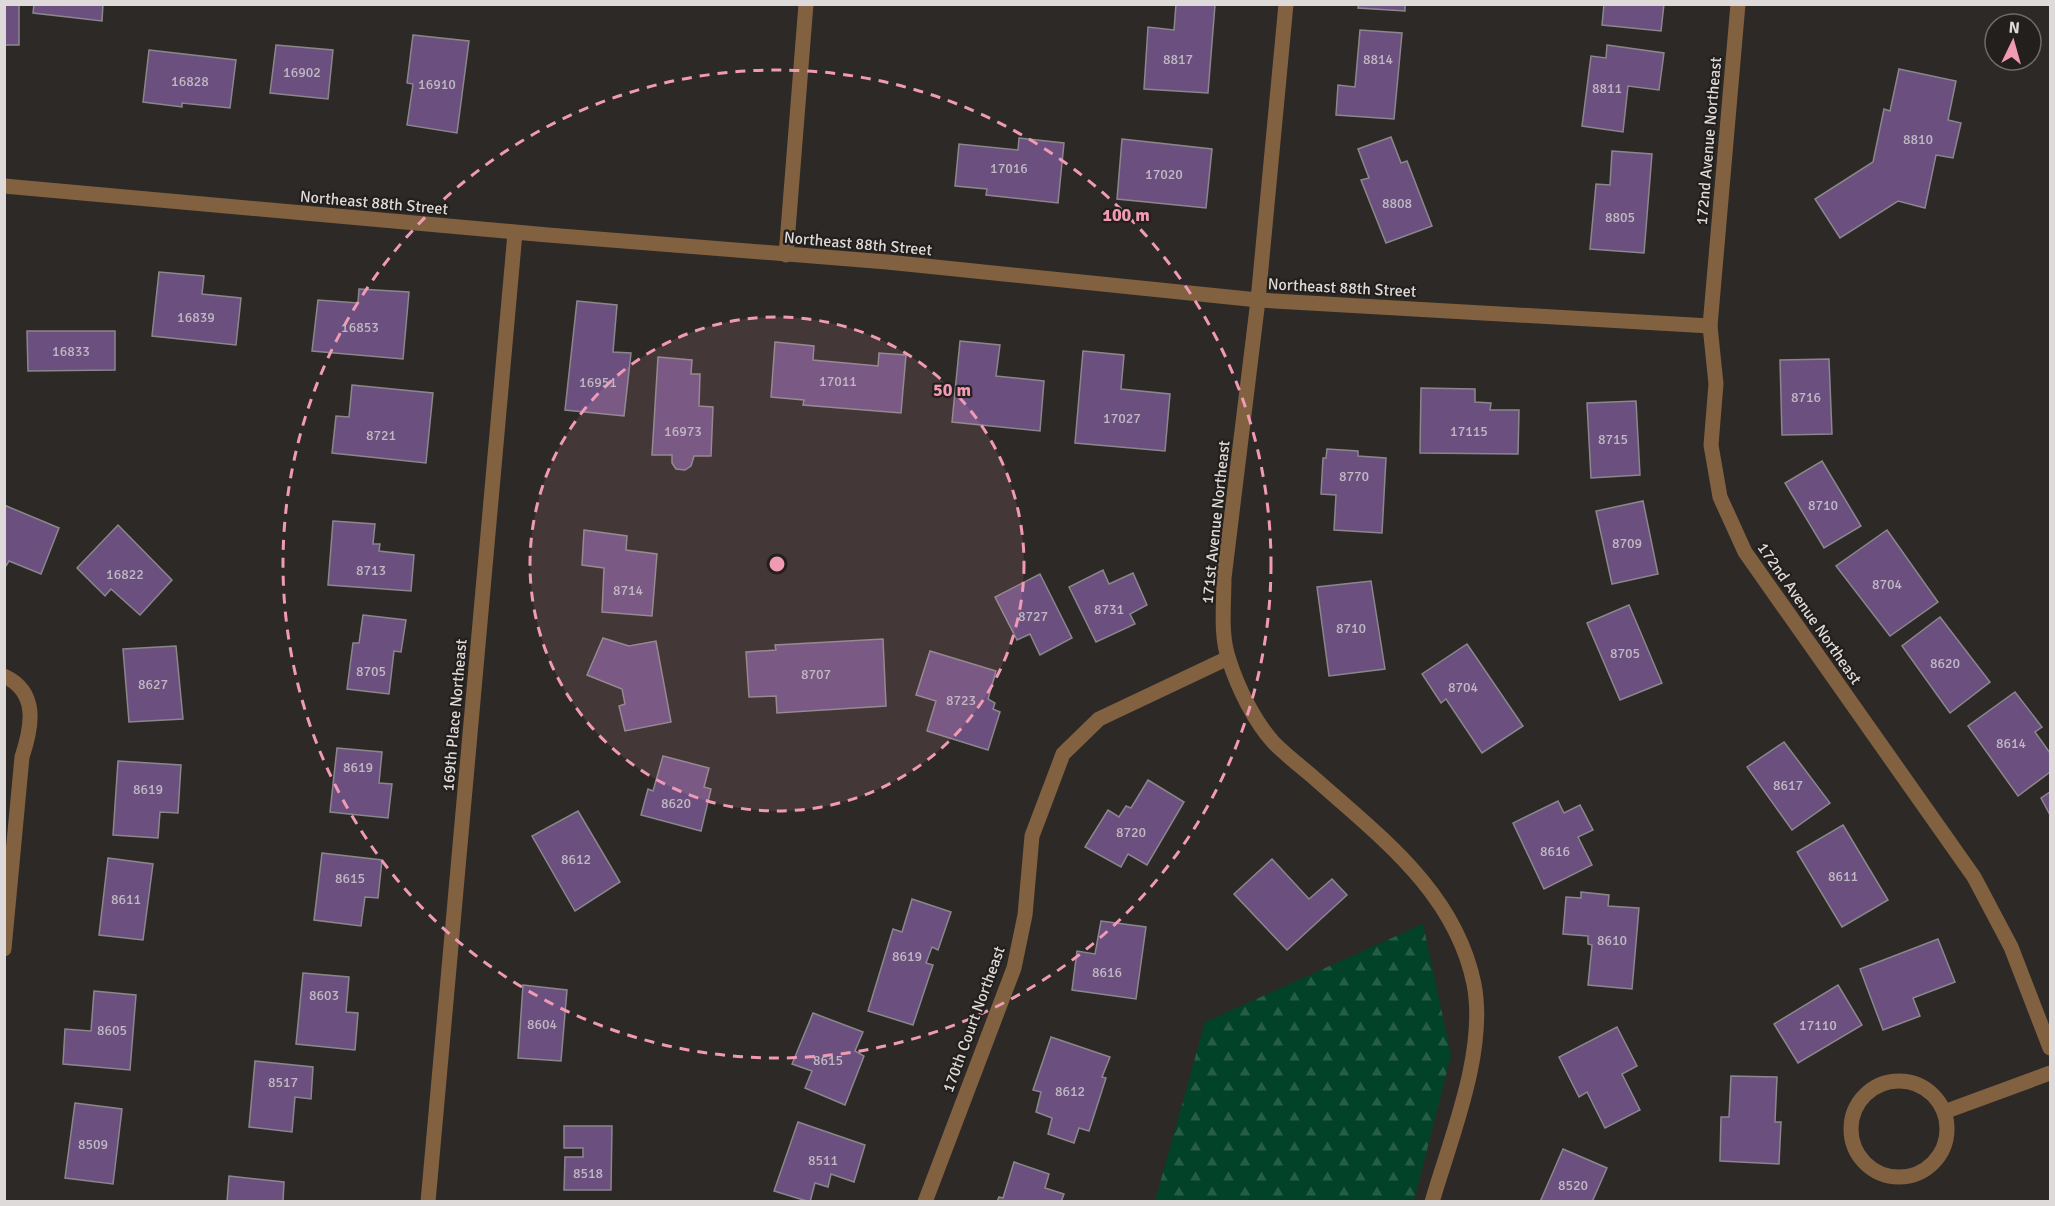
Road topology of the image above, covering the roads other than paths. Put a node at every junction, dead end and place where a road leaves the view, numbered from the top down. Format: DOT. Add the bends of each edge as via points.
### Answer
graph roads {
  1 [pos="806,4"];
  2 [pos="1286,4"];
  3 [pos="1738,4"];
  4 [pos="4,186"];
  5 [pos="516,232"];
  6 [pos="786,255"];
  7 [pos="1258,300"];
  8 [pos="1710,326"];
  9 [pos="1228,658"];
  10 [pos="4,676"];
  11 [pos="4,949"];
  12 [pos="2050,1048"];
  13 [pos="2050,1073"];
  14 [pos="1944,1112"];
  15 [pos="428,1202"];
  16 [pos="925,1202"];
  17 [pos="1432,1202"];
  1 -- 6 [label="street"];
  2 -- 7 [label="street, 171st Avenue Northeast"];
  3 -- 8 [label="street, 172nd Avenue Northeast"];
  4 -- 5 [label="street, Northeast 88th Street"];
  5 -- 6 [label="street, Northeast 88th Street"];
  5 -- 15 [label="street, 169th Place Northeast"];
  6 -- 7 [label="street, Northeast 88th Street"];
  7 -- 8 [label="street, Northeast 88th Street"];
  7 -- 9 [label="street, 171st Avenue Northeast" via="1224,578 1223,625"];
  8 -- 12 [label="street, 172nd Avenue Northeast" via="1716,384 1711,445 1720,497 1745,552 1974,877 2011,947"];
  9 -- 16 [label="street, 170th Court Northeast" via="1099,719 1063,754 1032,836 1025,915 1014,968"];
  9 -- 17 [label="street, 171st Avenue Northeast" via="1243,697 1274,742 1384,840 1433,890 1459,939 1474,985 1475,1038"];
  10 -- 11 [label="street" via="16,681 28,701 32,728 22,757"];
  13 -- 14 [label="street"];
  14 -- 14 [label="street" via="1932,1093 1918,1084 1887,1082 1872,1089 1857,1107 1850,1130 1853,1146 1874,1171 1905,1178 1920,1173 1943,1152 1947,1137"];
}
